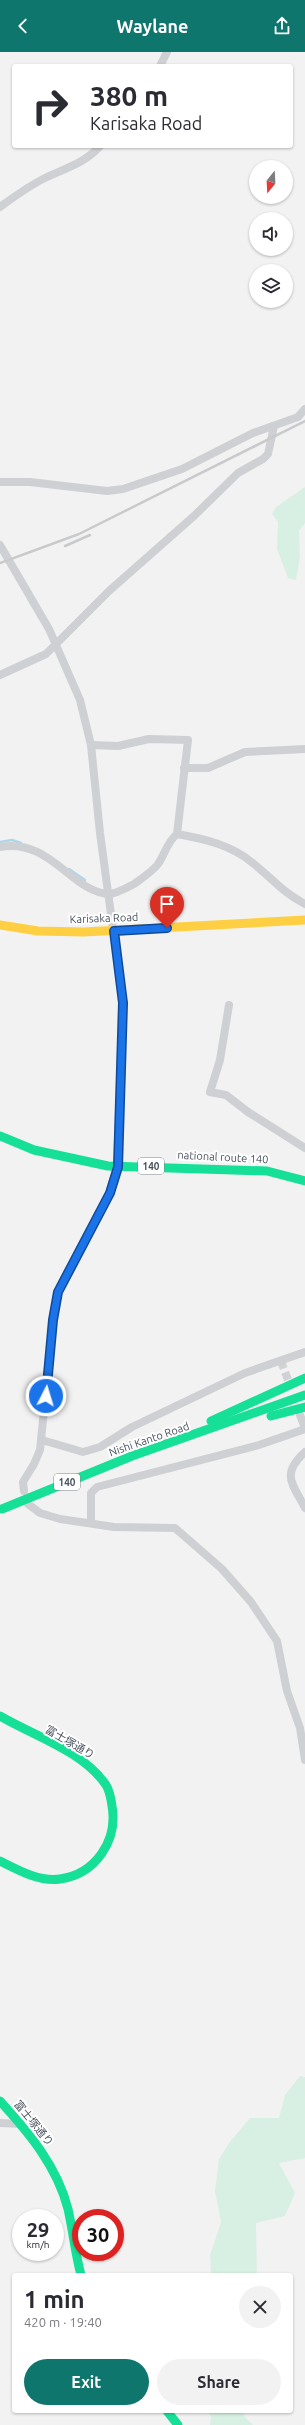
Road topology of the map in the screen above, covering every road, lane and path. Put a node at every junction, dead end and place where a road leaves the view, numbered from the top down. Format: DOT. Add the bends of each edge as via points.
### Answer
graph roads {
  1 [pos="167,52"];
  2 [pos="161,64"];
  3 [pos="98,148"];
  4 [pos="0,207"];
  5 [pos="305,409"];
  6 [pos="274,426"];
  7 [pos="0,482"];
  8 [pos="0,545"];
  9 [pos="56,644"];
  10 [pos="0,675"];
  11 [pos="91,745"];
  12 [pos="305,749"];
  13 [pos="184,768"];
  14 [pos="177,834"];
  15 [pos="0,847"];
  16 [pos="109,894"];
  17 [pos="305,904"];
  18 [pos="305,920"];
  19 [pos="0,925"];
  20 [pos="114,931"];
  21 [pos="229,1005"];
  22 [pos="0,1136"];
  23 [pos="305,1148"];
  24 [pos="118,1167"];
  25 [pos="305,1181"];
  26 [pos="305,1352"];
  27 [pos="305,1378"];
  28 [pos="305,1395"];
  29 [pos="302,1411"];
  30 [pos="305,1428"];
  31 [pos="42,1440"];
  32 [pos="180,1441"];
  33 [pos="305,1452"];
  34 [pos="132,1456"];
  35 [pos="24,1491"];
  36 [pos="28,1504"];
  37 [pos="305,1508"];
  38 [pos="2,1509"];
  39 [pos="91,1523"];
  40 [pos="0,1716"];
  41 [pos="305,1760"];
  42 [pos="0,1861"];
  43 [pos="0,2101"];
  44 [pos="0,2123"];
  45 [pos="21,2124"];
  46 [pos="81,2273"];
  47 [pos="169,2413"];
  48 [pos="178,2425"];
  1 -- 2 [label="street"];
  3 -- 4 [label="street" via="81,162 47,177"];
  5 -- 6 [label="street" via="298,417"];
  6 -- 7 [label="street" via="254,433 182,469 123,489 107,491 30,482"];
  6 -- 9 [label="street" via="268,454 238,473"];
  8 -- 9 [label="street"];
  9 -- 10 [label="street" via="46,654"];
  9 -- 11 [label="street" via="80,700"];
  11 -- 13 [label="street" via="118,746 149,739 188,740"];
  11 -- 16 [label="street"];
  12 -- 13 [label="street" via="246,752 208,768"];
  13 -- 14 [label="street"];
  14 -- 16 [label="street" via="171,838 157,865 134,884"];
  14 -- 17 [label="street" via="206,839 232,849 254,863 277,887"];
  15 -- 16 [label="street" via="11,845 37,852 55,862 89,888"];
  16 -- 20 [label="street"];
  18 -- 20 [label="main road, Karisaka Road"];
  19 -- 20 [label="main road, Karisaka Road" via="38,931"];
  20 -- 24 [label="street" via="123,1003"];
  21 -- 23 [label="street" via="220,1060 210,1092 226,1095"];
  22 -- 24 [label="main road, national route 140 / 140" via="34,1150 68,1159"];
  24 -- 25 [label="main road, national route 140 / 140" via="267,1171"];
  24 -- 31 [label="street" via="110,1193 58,1292"];
  26 -- 31 [label="street" via="245,1373 132,1427 100,1447 83,1452"];
  27 -- 34 [label="main road"];
  28 -- 32 [label="main road, Nishi Kanto Road / 140"];
  29 -- 30 [label="street"];
  29 -- 32 [label="main road"];
  30 -- 39 [label="street" via="259,1445 97,1487 92,1494"];
  31 -- 35 [label="street" via="34,1464 22,1482"];
  32 -- 34 [label="main road, Nishi Kanto Road / 140"];
  33 -- 37 [label="street" via="297,1459 290,1484"];
  34 -- 38 [label="main road, Nishi Kanto Road / 140"];
  36 -- 39 [label="street" via="40,1513 60,1519"];
  39 -- 41 [label="street" via="114,1527 175,1528 222,1569 251,1602 278,1641 287,1691 300,1728"];
  40 -- 42 [label="main road, 富士塚通り" via="92,1769 107,1786 115,1823 103,1854 78,1874 48,1880 31,1876"];
  43 -- 45 [label="main road, 富士塚通り"];
  44 -- 45 [label="street"];
  45 -- 46 [label="main road, 富士塚通り" via="47,2159 63,2194"];
  47 -- 48 [label="main road"];
}
